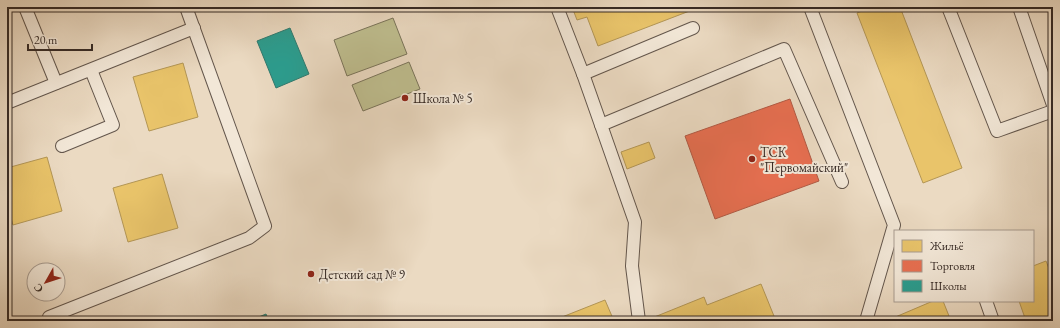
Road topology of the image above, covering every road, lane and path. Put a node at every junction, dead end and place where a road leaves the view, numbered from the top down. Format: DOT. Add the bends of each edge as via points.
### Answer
graph roads {
  1 [pos="25,7"];
  2 [pos="186,7"];
  3 [pos="557,7"];
  4 [pos="810,7"];
  5 [pos="948,7"];
  6 [pos="1019,7"];
  7 [pos="194,28"];
  8 [pos="693,28"];
  9 [pos="91,70"];
  10 [pos="583,74"];
  11 [pos="56,83"];
  12 [pos="7,103"];
  13 [pos="1053,105"];
  14 [pos="1053,111"];
  15 [pos="601,125"];
  16 [pos="62,146"];
  17 [pos="842,182"];
  18 [pos="986,302"];
  19 [pos="49,317"];
  20 [pos="640,321"];
  21 [pos="866,321"];
  22 [pos="993,321"];
  1 -- 11 [label="lane"];
  2 -- 7 [label="lane"];
  3 -- 10 [label="lane"];
  4 -- 21 [label="lane" via="894,225"];
  5 -- 14 [label="lane" via="997,131"];
  6 -- 13 [label="lane"];
  7 -- 9 [label="lane"];
  7 -- 19 [label="lane" via="265,226 249,238"];
  8 -- 10 [label="lane"];
  9 -- 11 [label="lane"];
  9 -- 16 [label="lane" via="113,125"];
  10 -- 15 [label="lane"];
  11 -- 12 [label="lane"];
  15 -- 17 [label="lane" via="784,49"];
  15 -- 20 [label="lane" via="635,222 632,266"];
  18 -- 22 [label="lane"];
}
